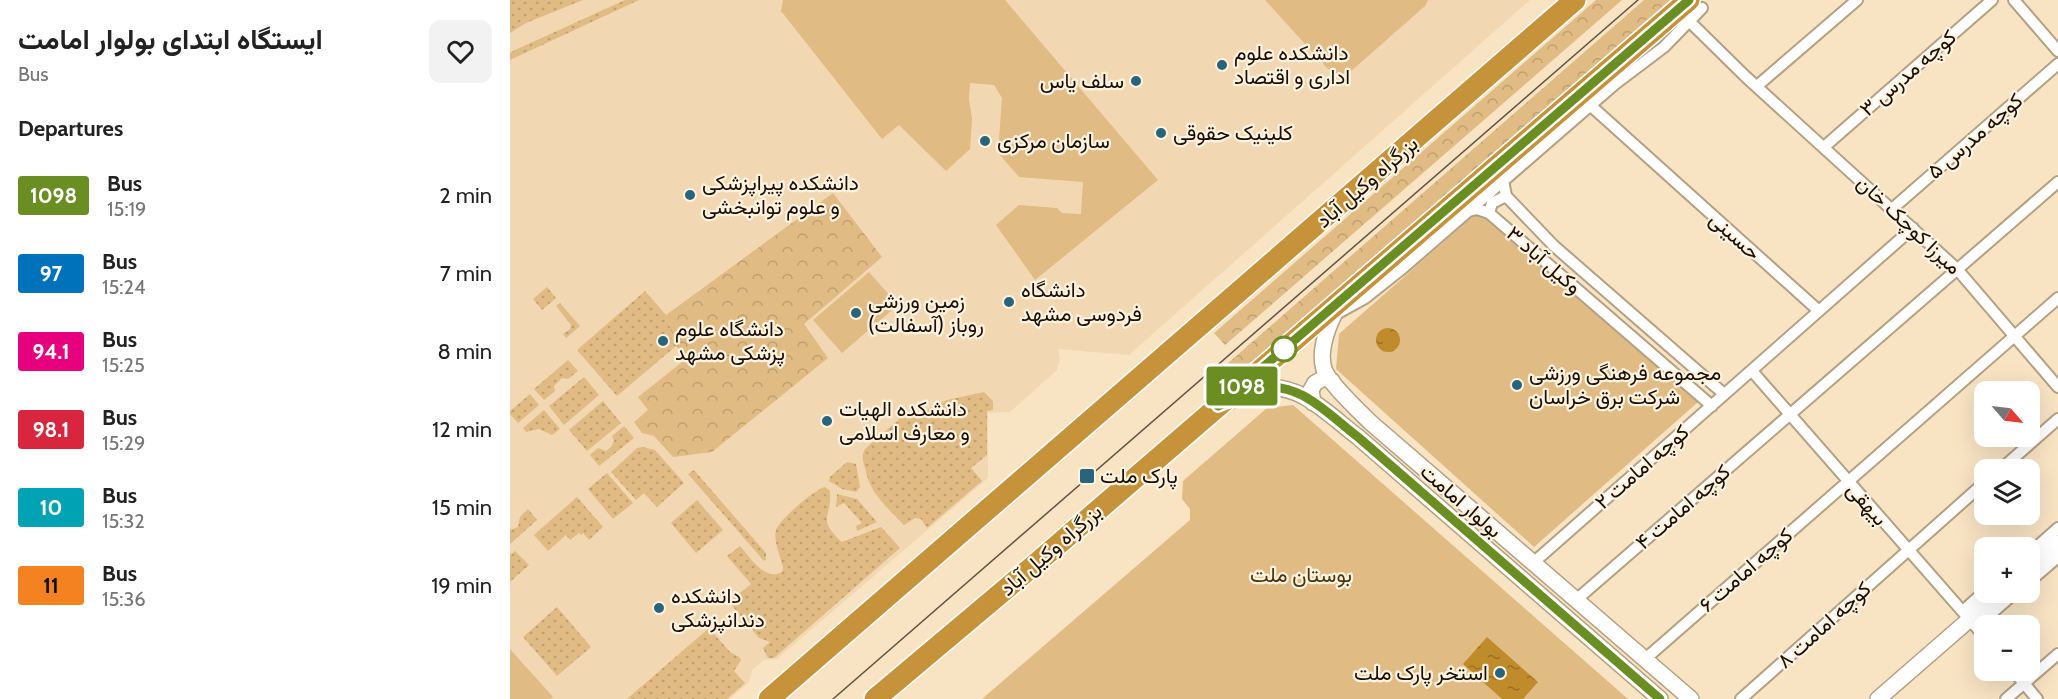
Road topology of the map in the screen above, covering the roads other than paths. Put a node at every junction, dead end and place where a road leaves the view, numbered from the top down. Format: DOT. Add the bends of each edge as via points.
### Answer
graph roads {
  1 [pos="1575,0"];
  2 [pos="1857,0"];
  3 [pos="1992,0"];
  4 [pos="2014,0"];
  5 [pos="1693,10"];
  6 [pos="2058,51"];
  7 [pos="2058,64"];
  8 [pos="1757,86"];
  9 [pos="1590,105"];
  10 [pos="1824,147"];
  11 [pos="1503,180"];
  12 [pos="2058,182"];
  13 [pos="1506,196"];
  14 [pos="1892,208"];
  15 [pos="1468,211"];
  16 [pos="1489,213"];
  17 [pos="1914,228"];
  18 [pos="1957,269"];
  19 [pos="1344,297"];
  20 [pos="2058,298"];
  21 [pos="1627,309"];
  22 [pos="1819,311"];
  23 [pos="1334,315"];
  24 [pos="1615,321"];
  25 [pos="2014,336"];
  26 [pos="1752,371"];
  27 [pos="1332,381"];
  28 [pos="2058,387"];
  29 [pos="1724,394"];
  30 [pos="1313,403"];
  31 [pos="1218,406"];
  32 [pos="1712,406"];
  33 [pos="1790,415"];
  34 [pos="2058,419"];
  35 [pos="2013,459"];
  36 [pos="1847,481"];
  37 [pos="1974,492"];
  38 [pos="2058,528"];
  39 [pos="2058,543"];
  40 [pos="2040,544"];
  41 [pos="1907,550"];
  42 [pos="2058,557"];
  43 [pos="2040,559"];
  44 [pos="1533,563"];
  45 [pos="2040,572"];
  46 [pos="1576,600"];
  47 [pos="1978,603"];
  48 [pos="1988,603"];
  49 [pos="1997,603"];
  50 [pos="1970,619"];
  51 [pos="1974,624"];
  52 [pos="2058,654"];
  53 [pos="1644,660"];
  54 [pos="804,669"];
  55 [pos="2021,681"];
  56 [pos="2023,684"];
  57 [pos="764,699"];
  58 [pos="769,699"];
  59 [pos="780,699"];
  60 [pos="874,699"];
  61 [pos="1660,699"];
  62 [pos="1691,699"];
  63 [pos="1741,699"];
  64 [pos="1878,699"];
  65 [pos="2006,699"];
  66 [pos="2037,699"];
  1 -- 54 [label="highway, بزرگراه وکیل آباد"];
  2 -- 8 [label="street"];
  3 -- 10 [label="street, کوچه مدرس ۳"];
  4 -- 6 [label="street"];
  5 -- 8 [label="street, میرزا کوچک خان"];
  5 -- 9 [label="street" via="1664,47"];
  5 -- 19 [label="highway, بزرگراه وکیل آباد"];
  7 -- 14 [label="street, کوچه مدرس ۵"];
  8 -- 10 [label="street, میرزا کوچک خان"];
  9 -- 11 [label="street"];
  9 -- 22 [label="street, حسینی"];
  10 -- 14 [label="street, میرزا کوچک خان"];
  11 -- 13 [label="street"];
  11 -- 15 [label="street"];
  12 -- 18 [label="street, کوچه امامت ۴"];
  13 -- 16 [label="street" via="1492,203"];
  13 -- 21 [label="street" via="1554,246"];
  14 -- 17 [label="street, میرزا کوچک خان"];
  15 -- 16 [label="street, ۳ وکیل آباد"];
  15 -- 23 [label="street" via="1365,298"];
  16 -- 24 [label="street, ۳ وکیل آباد"];
  17 -- 18 [label="street, میرزا کوچک خان"];
  17 -- 22 [label="street, کوچه امامت ۲"];
  18 -- 25 [label="street, میرزا کوچک خان"];
  18 -- 33 [label="street, کوچه امامت ۴"];
  19 -- 23 [label="main road, بولوار امامت"];
  19 -- 31 [label="highway, بزرگراه وکیل آباد"];
  20 -- 25 [label="street, کوچه امامت ۶"];
  21 -- 24 [label="street"];
  21 -- 29 [label="street"];
  22 -- 26 [label="street, کوچه امامت ۲"];
  23 -- 27 [label="main road, بولوار امامت" via="1323,356 1324,370"];
  24 -- 32 [label="street"];
  25 -- 28 [label="street, میرزا کوچک خان"];
  25 -- 36 [label="street, کوچه امامت ۶"];
  26 -- 29 [label="street, کوچه امامت ۲"];
  26 -- 33 [label="street, بیهقی"];
  27 -- 30 [label="main road" via="1324,378 1315,383 1311,390"];
  27 -- 44 [label="main road, بولوار امامت" via="1370,422"];
  29 -- 32 [label="street, کوچه امامت ۲"];
  30 -- 31 [label="main road, بولوار امامت" via="1294,391 1277,388 1262,389"];
  30 -- 61 [label="main road, بولوار امامت" via="1358,437"];
  31 -- 60 [label="highway, بزرگراه وکیل آباد"];
  32 -- 44 [label="street, کوچه امامت ۲"];
  33 -- 36 [label="street, بیهقی"];
  33 -- 46 [label="street, کوچه امامت ۴"];
  34 -- 35 [label="street"];
  36 -- 41 [label="street, بیهقی"];
  36 -- 53 [label="street, کوچه امامت ۶"];
  37 -- 41 [label="street, کوچه امامت ۸"];
  38 -- 40 [label="street"];
  39 -- 43 [label="main road"];
  41 -- 50 [label="street, بیهقی"];
  41 -- 63 [label="street, کوچه امامت ۸"];
  42 -- 45 [label="street"];
  44 -- 46 [label="main road, بولوار امامت"];
  46 -- 53 [label="main road, بولوار امامت"];
  47 -- 50 [label="street"];
  48 -- 50 [label="main road"];
  49 -- 50 [label="street"];
  50 -- 51 [label="street, بیهقی"];
  50 -- 64 [label="main road"];
  52 -- 56 [label="street"];
  53 -- 62 [label="main road, بولوار امامت"];
  54 -- 57 [label="highway"];
  54 -- 58 [label="highway, بزرگراه وکیل آباد"];
  54 -- 59 [label="highway, بزرگراه وکیل آباد"];
  55 -- 56 [label="street"];
  56 -- 65 [label="street"];
  56 -- 66 [label="street"];
}
